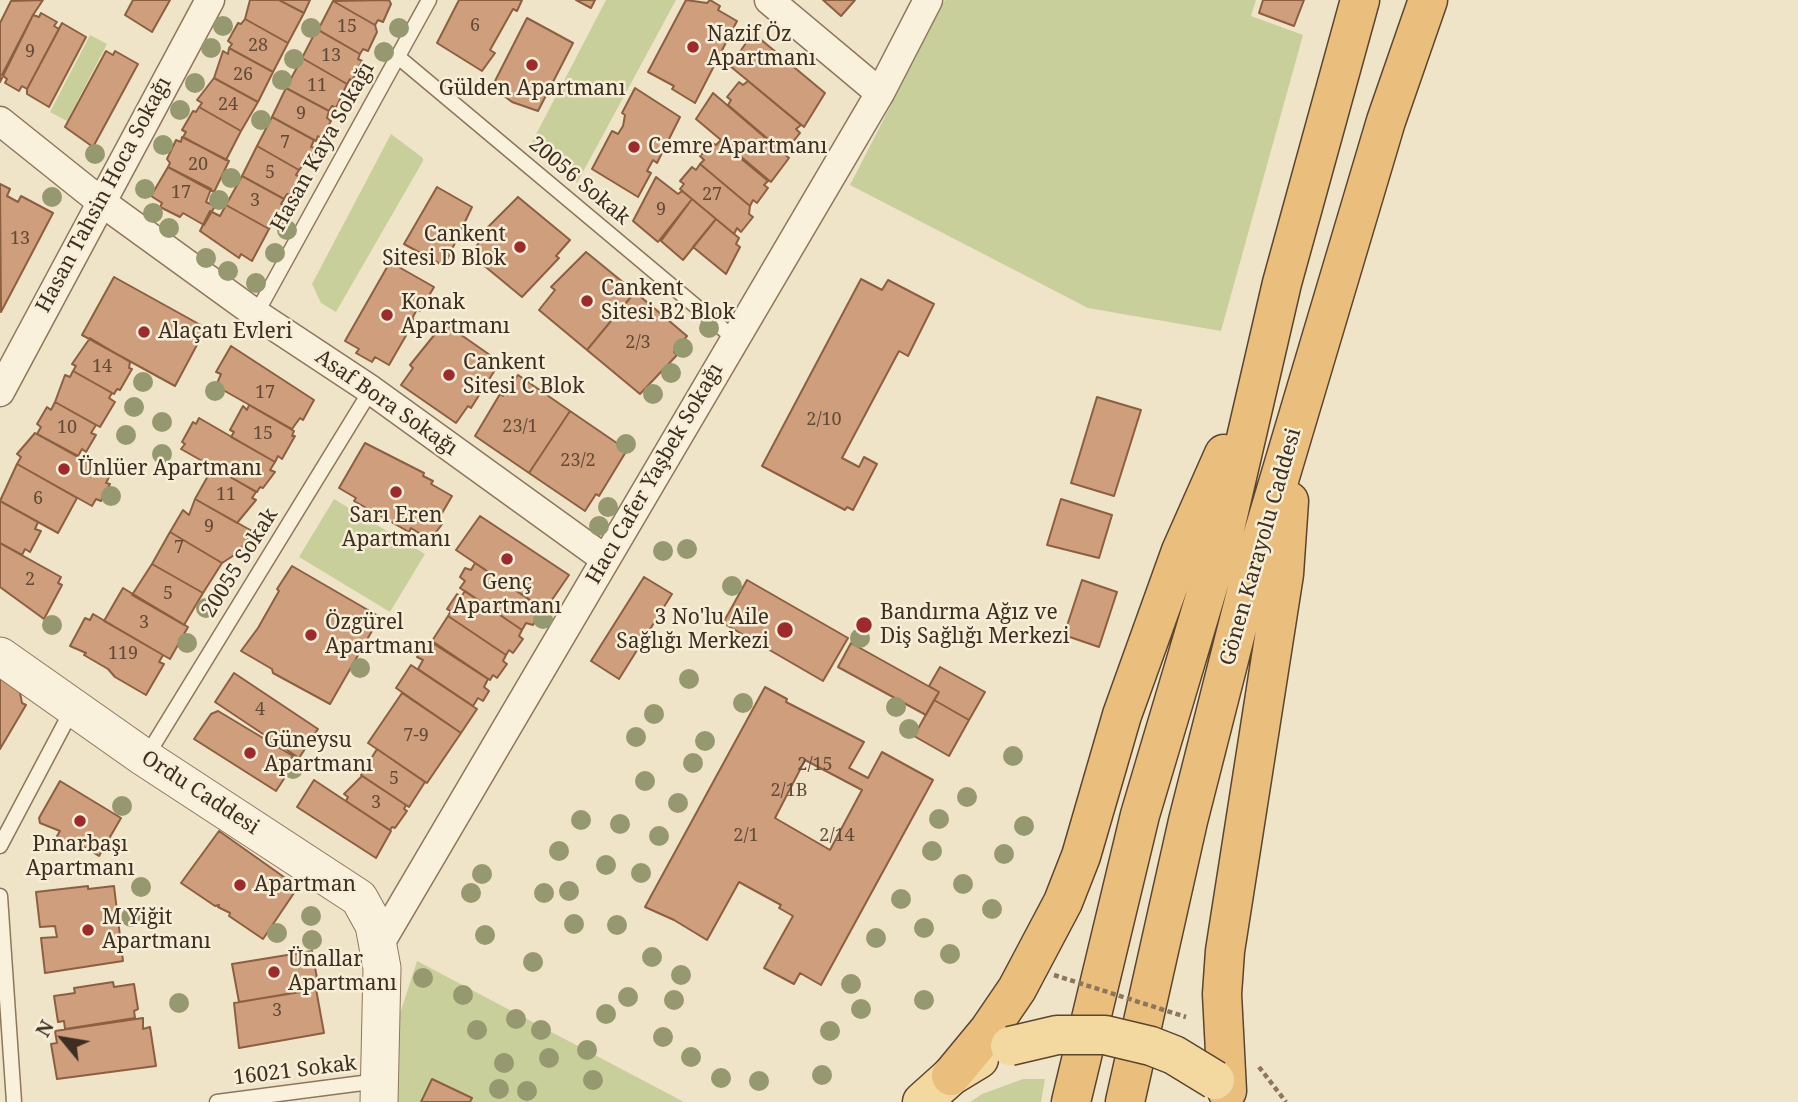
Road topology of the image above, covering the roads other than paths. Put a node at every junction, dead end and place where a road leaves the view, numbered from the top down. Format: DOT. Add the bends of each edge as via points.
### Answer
graph roads {
  1 [pos="210,0"];
  2 [pos="429,0"];
  3 [pos="769,0"];
  4 [pos="928,0"];
  5 [pos="1360,0"];
  6 [pos="1428,0"];
  7 [pos="397,56"];
  8 [pos="880,93"];
  9 [pos="0,121"];
  10 [pos="100,201"];
  11 [pos="256,314"];
  12 [pos="735,339"];
  13 [pos="1258,378"];
  14 [pos="371,390"];
  15 [pos="0,391"];
  16 [pos="1295,426"];
  17 [pos="605,559"];
  18 [pos="0,656"];
  19 [pos="74,708"];
  20 [pos="145,758"];
  21 [pos="0,846"];
  22 [pos="0,896"];
  23 [pos="379,945"];
  24 [pos="951,1076"];
  25 [pos="1227,1091"];
  26 [pos="378,1092"];
  27 [pos="14,1102"];
  28 [pos="217,1102"];
  29 [pos="922,1102"];
  30 [pos="1071,1102"];
  31 [pos="1125,1102"];
  1 -- 10 [label="street, Hasan Tahsin Hoca Sokağı"];
  2 -- 7 [label="lane, Hasan Kaya Sokağı"];
  3 -- 8 [label="street"];
  4 -- 8 [label="street, Hacı Cafer Yaşbek Sokağı"];
  5 -- 13 [label="highway, Gönen Karayolu Caddesi"];
  6 -- 16 [label="highway, Gönen Karayolu Caddesi" via="1386,121"];
  7 -- 11 [label="lane, Hasan Kaya Sokağı"];
  7 -- 12 [label="lane, 20056 Sokak"];
  8 -- 12 [label="street, Hacı Cafer Yaşbek Sokağı"];
  9 -- 10 [label="street, Asaf Bora Sokağı"];
  10 -- 11 [label="street, Asaf Bora Sokağı"];
  10 -- 15 [label="street, Hasan Tahsin Hoca Sokağı"];
  11 -- 14 [label="street, Asaf Bora Sokağı"];
  12 -- 17 [label="street, Hacı Cafer Yaşbek Sokağı"];
  13 -- 24 [label="highway" via="1181,551 1122,715 1063,902 1017,989"];
  13 -- 30 [label="highway, Gönen Karayolu Caddesi" via="1224,533 1140,815"];
  14 -- 17 [label="street, Asaf Bora Sokağı"];
  14 -- 20 [label="lane, 20055 Sokak"];
  16 -- 25 [label="highway" via="1284,574 1225,951"];
  16 -- 31 [label="highway, Gönen Karayolu Caddesi" via="1249,581 1191,808"];
  17 -- 23 [label="street, Hacı Cafer Yaşbek Sokağı"];
  18 -- 19 [label="street, Ordu Caddesi"];
  19 -- 20 [label="street, Ordu Caddesi"];
  19 -- 21 [label="lane"];
  20 -- 23 [label="street, Ordu Caddesi" via="349,889 367,910"];
  22 -- 27 [label="lane"];
  23 -- 26 [label="street, Ordu Caddesi" via="383,1007"];
  24 -- 25 [label="main road, bridge" via="1010,1045 1057,1035 1105,1035 1174,1055"];
  24 -- 29 [label="main road"];
  26 -- 28 [label="lane, 16021 Sokak"];
}
